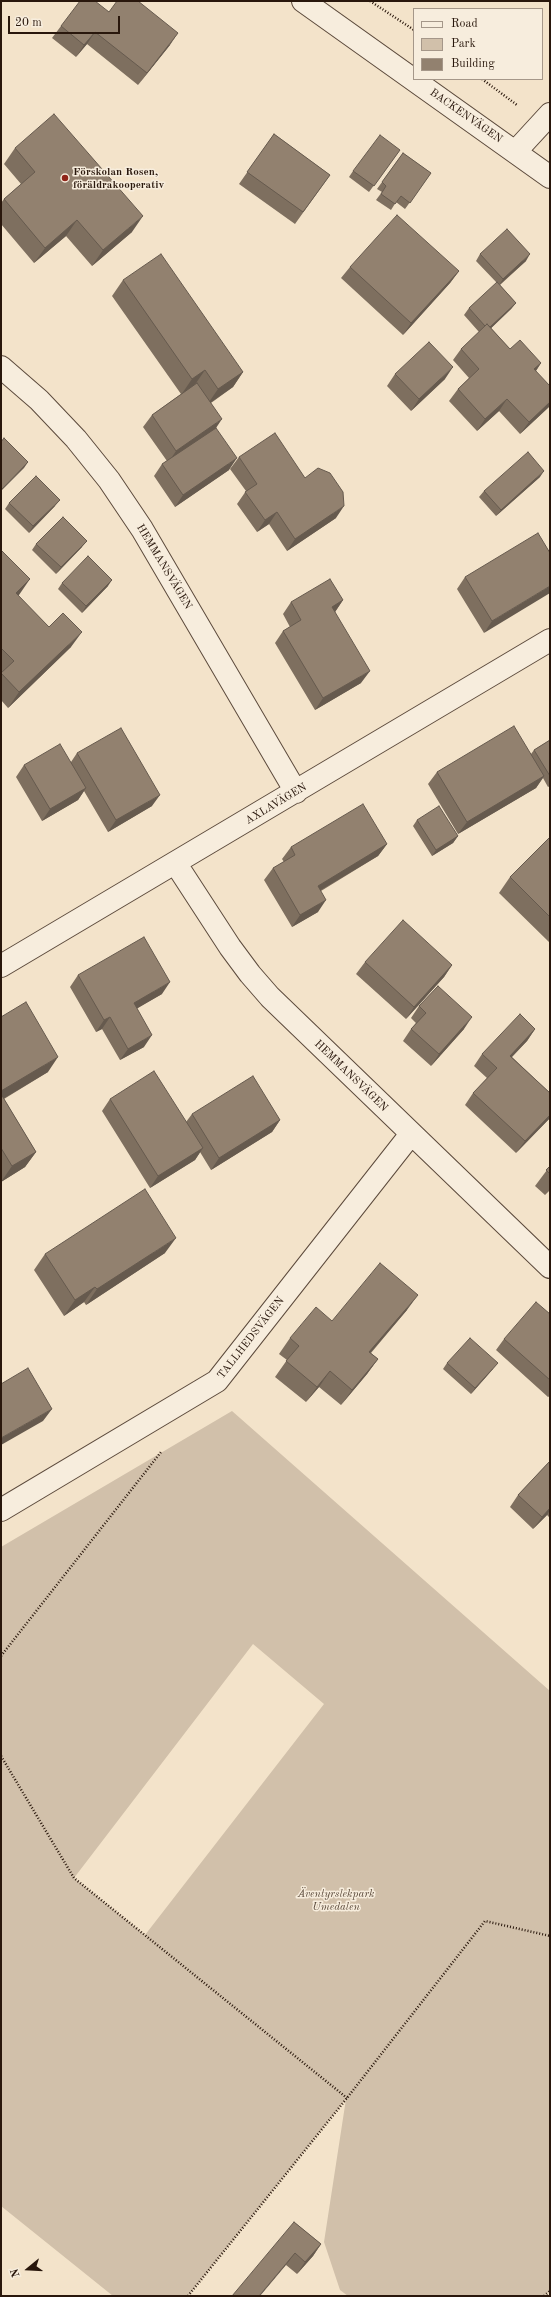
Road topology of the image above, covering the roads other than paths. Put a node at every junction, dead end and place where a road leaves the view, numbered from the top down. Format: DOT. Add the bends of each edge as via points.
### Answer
graph roads {
  1 [pos="303,1"];
  2 [pos="413,79"];
  3 [pos="414,80"];
  4 [pos="550,114"];
  5 [pos="516,152"];
  6 [pos="550,177"];
  7 [pos="1,367"];
  8 [pos="547,647"];
  9 [pos="296,792"];
  10 [pos="176,864"];
  11 [pos="1,966"];
  12 [pos="411,1134"];
  13 [pos="550,1267"];
  14 [pos="1,1510"];
  1 -- 2 [label="street, BACKENVÄGEN"];
  3 -- 5 [label="street, BACKENVÄGEN"];
  4 -- 5 [label="street"];
  5 -- 6 [label="street, BACKENVÄGEN"];
  7 -- 9 [label="street, HEMMANSVÄGEN" via="39,400 76,439 109,480 142,529"];
  8 -- 9 [label="street, AXLAVÄGEN"];
  9 -- 10 [label="street, AXLAVÄGEN"];
  10 -- 11 [label="street, AXLAVÄGEN"];
  10 -- 12 [label="street, HEMMANSVÄGEN" via="250,974 270,997"];
  12 -- 13 [label="street, HEMMANSVÄGEN"];
  12 -- 14 [label="street, TALLHEDSVÄGEN" via="217,1381"];
}
